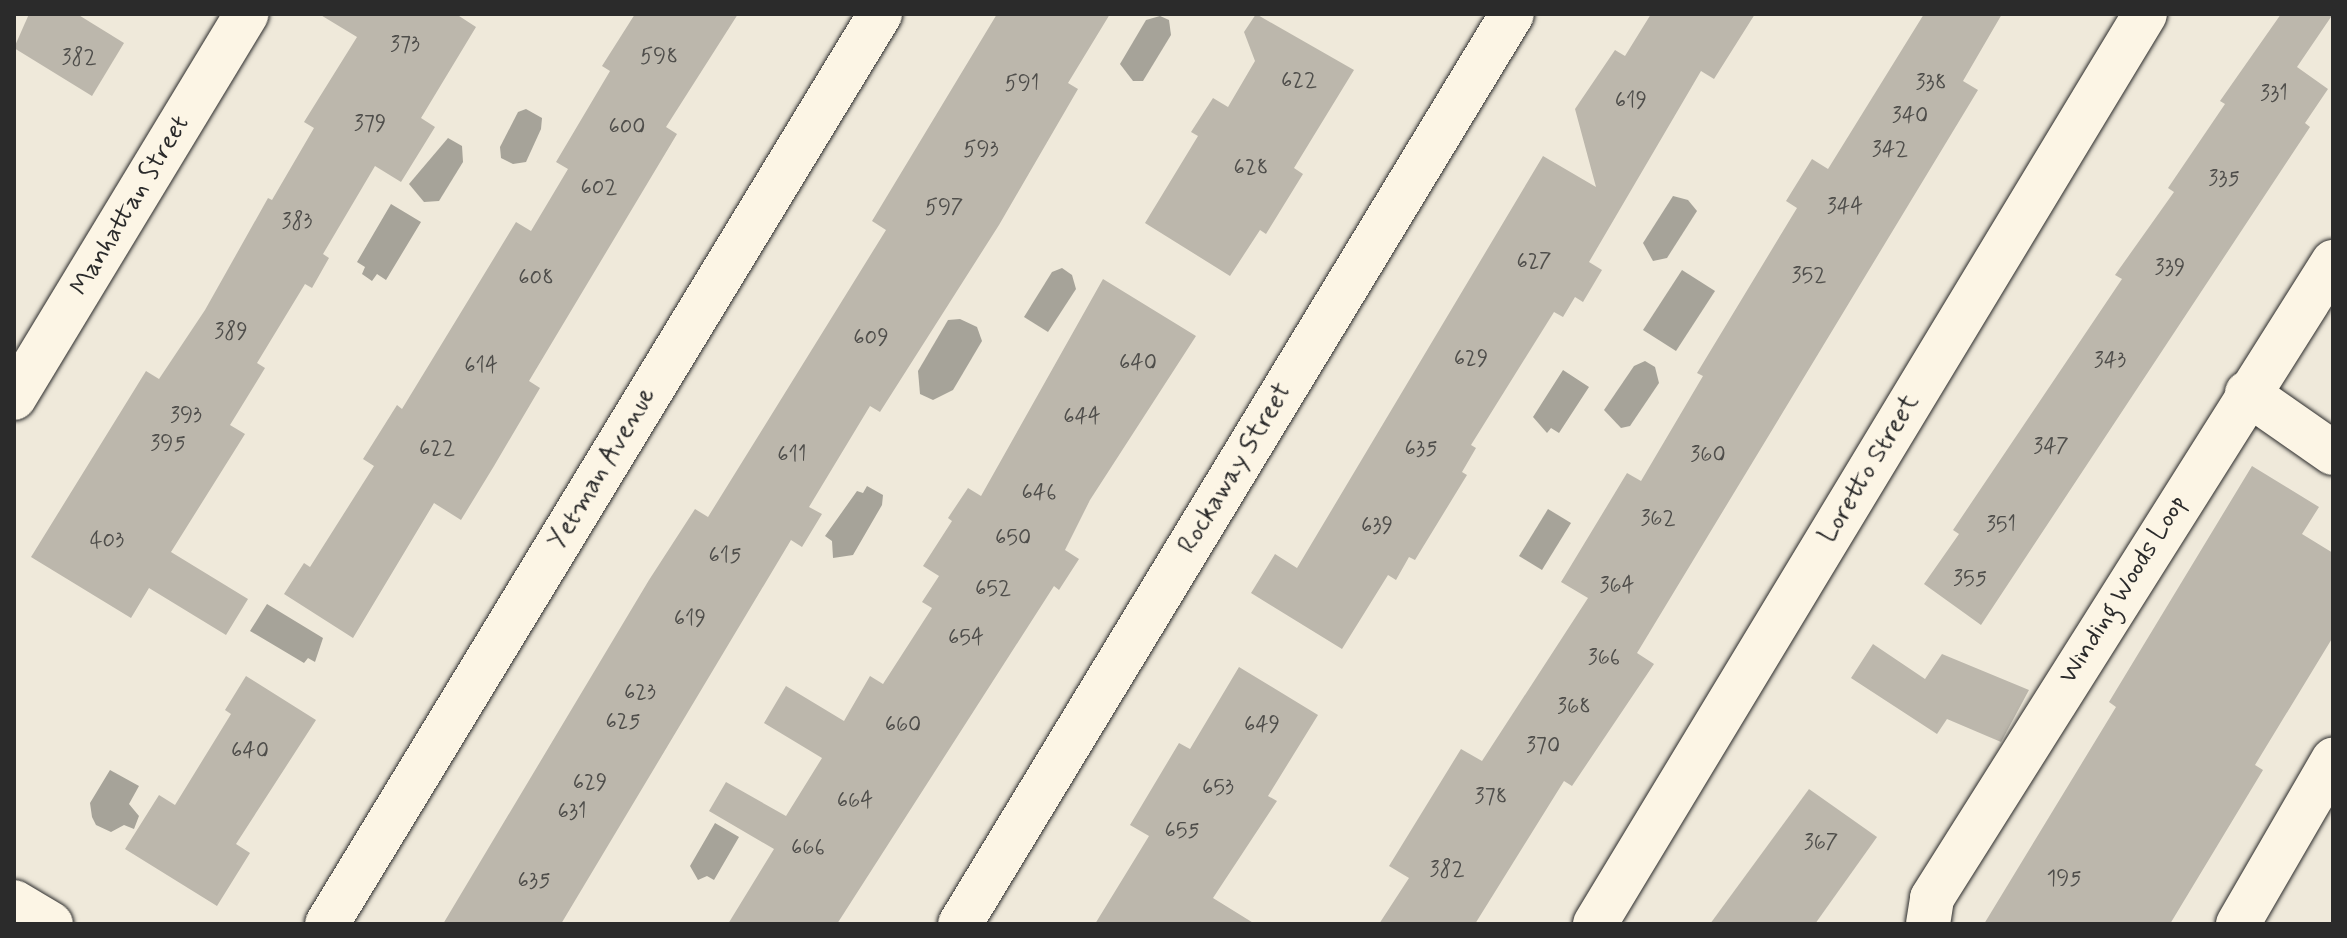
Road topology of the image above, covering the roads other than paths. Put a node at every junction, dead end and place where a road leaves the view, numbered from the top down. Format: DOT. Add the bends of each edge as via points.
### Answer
graph roads {
  1 [pos="247,14"];
  2 [pos="880,14"];
  3 [pos="1512,14"];
  4 [pos="2145,14"];
  5 [pos="2333,262"];
  6 [pos="2247,393"];
  7 [pos="14,398"];
  8 [pos="2333,453"];
  9 [pos="2333,760"];
  10 [pos="14,902"];
  11 [pos="51,924"];
  12 [pos="327,924"];
  13 [pos="960,924"];
  14 [pos="1595,924"];
  15 [pos="1928,924"];
  16 [pos="2238,924"];
  1 -- 7 [label="street, Manhattan Street"];
  2 -- 12 [label="street, Yetman Avenue"];
  3 -- 13 [label="street, Rockaway Street"];
  4 -- 14 [label="street, Loretto Street"];
  5 -- 6 [label="street, Winding Woods Loop"];
  6 -- 8 [label="street"];
  6 -- 15 [label="street, Winding Woods Loop" via="1932,898"];
  9 -- 16 [label="street"];
  10 -- 11 [label="street"];
}
